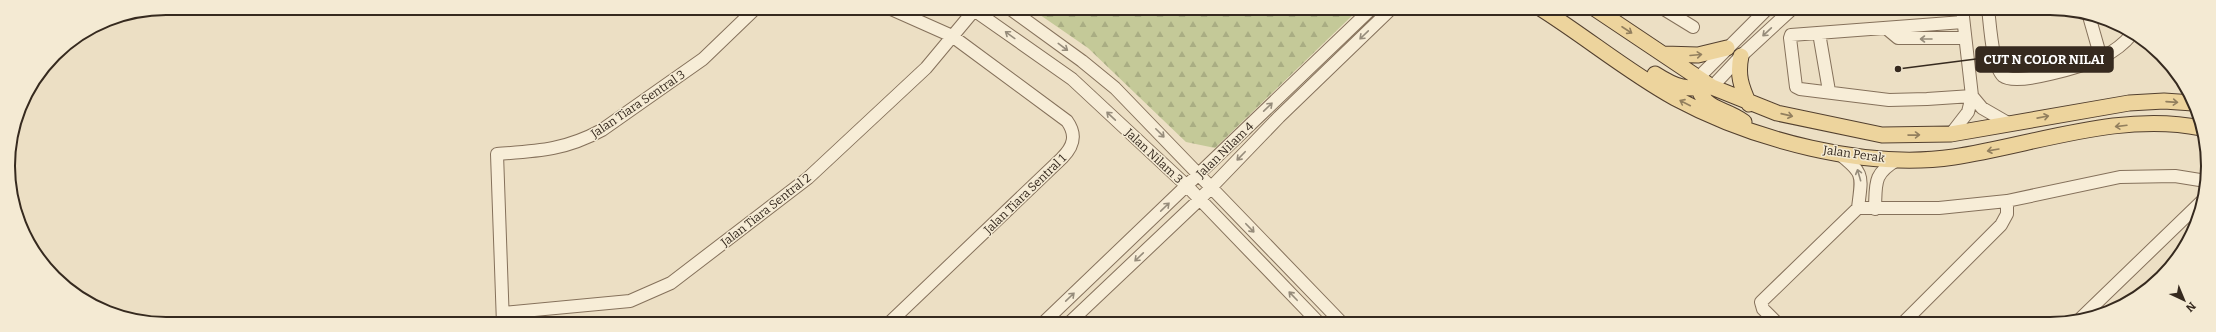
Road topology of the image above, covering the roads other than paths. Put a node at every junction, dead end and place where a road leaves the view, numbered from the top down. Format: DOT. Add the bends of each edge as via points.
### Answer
graph roads {
  1 [pos="749,15"];
  2 [pos="905,15"];
  3 [pos="969,15"];
  4 [pos="982,15"];
  5 [pos="1019,15"];
  6 [pos="1365,15"];
  7 [pos="1385,15"];
  8 [pos="1551,15"];
  9 [pos="1605,15"];
  10 [pos="1673,15"];
  11 [pos="1761,15"];
  12 [pos="1785,15"];
  13 [pos="1962,15"];
  14 [pos="1989,15"];
  15 [pos="2090,20"];
  16 [pos="1963,22"];
  17 [pos="1693,27"];
  18 [pos="1886,28"];
  19 [pos="1819,33"];
  20 [pos="1582,35"];
  21 [pos="952,36"];
  22 [pos="2129,37"];
  23 [pos="1965,38"];
  24 [pos="1727,48"];
  25 [pos="1664,54"];
  26 [pos="1741,56"];
  27 [pos="2101,58"];
  28 [pos="1702,85"];
  29 [pos="1829,91"];
  30 [pos="1972,96"];
  31 [pos="2187,103"];
  32 [pos="1749,104"];
  33 [pos="2008,124"];
  34 [pos="2196,127"];
  35 [pos="1759,134"];
  36 [pos="1951,134"];
  37 [pos="1837,152"];
  38 [pos="1897,160"];
  39 [pos="1198,174"];
  40 [pos="2201,180"];
  41 [pos="1187,186"];
  42 [pos="1211,187"];
  43 [pos="1199,200"];
  44 [pos="2007,201"];
  45 [pos="1858,208"];
  46 [pos="2195,208"];
  47 [pos="1875,209"];
  48 [pos="2086,313"];
  49 [pos="503,317"];
  50 [pos="510,317"];
  51 [pos="895,317"];
  52 [pos="1049,317"];
  53 [pos="1075,317"];
  54 [pos="1313,317"];
  55 [pos="1336,317"];
  56 [pos="1771,317"];
  57 [pos="1909,317"];
  1 -- 49 [label="street, Jalan Tiara Sentral 3" via="703,59 602,130 585,139 550,150 497,154"];
  2 -- 21 [label="street"];
  3 -- 21 [label="street, Jalan Tiara Sentral 2"];
  41 -- 4 [label="street, Jalan Nilam 3, one-way" via="1072,80"];
  5 -- 39 [label="street, Jalan Nilam 3, one-way" via="1115,88"];
  39 -- 6 [label="street, Jalan Nilam 4, one-way"];
  7 -- 42 [label="street, Jalan Nilam 4, one-way"];
  8 -- 20 [label="main road, Jalan Perak"];
  9 -- 25 [label="main road, Jalan Perak, one-way"];
  10 -- 17 [label="street"];
  11 -- 24 [label="street"];
  12 -- 26 [label="street, one-way"];
  13 -- 16 [label="street"];
  14 -- 27 [label="street" via="1997,67 2010,80 2046,75"];
  15 -- 27 [label="street"];
  16 -- 18 [label="street"];
  16 -- 23 [label="street"];
  18 -- 19 [label="street"];
  23 -- 18 [label="street, one-way" via="1898,38"];
  19 -- 29 [label="street"];
  19 -- 29 [label="street" via="1791,35 1796,87"];
  20 -- 28 [label="main road" via="1613,47 1667,82 1687,90"];
  35 -- 20 [label="main road, Jalan Perak, one-way" via="1722,122 1675,98"];
  21 -- 50 [label="street, Jalan Tiara Sentral 2" via="926,68 808,178 672,283 630,301"];
  21 -- 51 [label="street, Jalan Tiara Sentral 1" via="1067,122 1072,128 1074,140 1062,158"];
  22 -- 27 [label="street" via="2121,46"];
  23 -- 30 [label="street"];
  25 -- 24 [label="main road, one-way" via="1698,55"];
  24 -- 28 [label="street"];
  25 -- 28 [label="main road, Jalan Perak"];
  26 -- 28 [label="street"];
  26 -- 32 [label="main road" via="1740,84"];
  28 -- 32 [label="main road, Jalan Perak"];
  28 -- 35 [label="main road" via="1699,94 1706,103 1737,117"];
  29 -- 30 [label="street" via="1889,100"];
  30 -- 33 [label="street" via="1982,108"];
  30 -- 36 [label="street" via="1968,112"];
  33 -- 31 [label="main road, Jalan Perak, one-way" via="2129,103"];
  32 -- 36 [label="main road, Jalan Perak, one-way" via="1777,113 1882,135"];
  33 -- 36 [label="main road, Jalan Perak"];
  34 -- 38 [label="main road, Jalan Perak, one-way" via="2162,124 2130,125 2073,132 1953,157"];
  35 -- 37 [label="main road, Jalan Perak"];
  37 -- 38 [label="main road, Jalan Perak"];
  45 -- 37 [label="street, one-way" via="1861,179 1859,170"];
  38 -- 47 [label="street" via="1879,173 1876,179"];
  39 -- 41 [label="street, Jalan Nilam 4"];
  39 -- 42 [label="street, Jalan Nilam 3"];
  40 -- 44 [label="street" via="2175,176 2120,176"];
  41 -- 43 [label="street, Jalan Nilam 3"];
  52 -- 41 [label="street, Jalan Nilam 4, one-way"];
  42 -- 43 [label="street, Jalan Nilam 4"];
  42 -- 55 [label="street, Jalan Nilam 3, one-way"];
  43 -- 53 [label="street, Jalan Nilam 4, one-way"];
  54 -- 43 [label="street, Jalan Nilam 3, one-way"];
  44 -- 47 [label="street" via="1939,208"];
  44 -- 57 [label="street" via="2007,214 2001,225"];
  45 -- 47 [label="street"];
  45 -- 56 [label="street" via="1762,302 1763,309"];
  46 -- 48 [label="street"];
}
